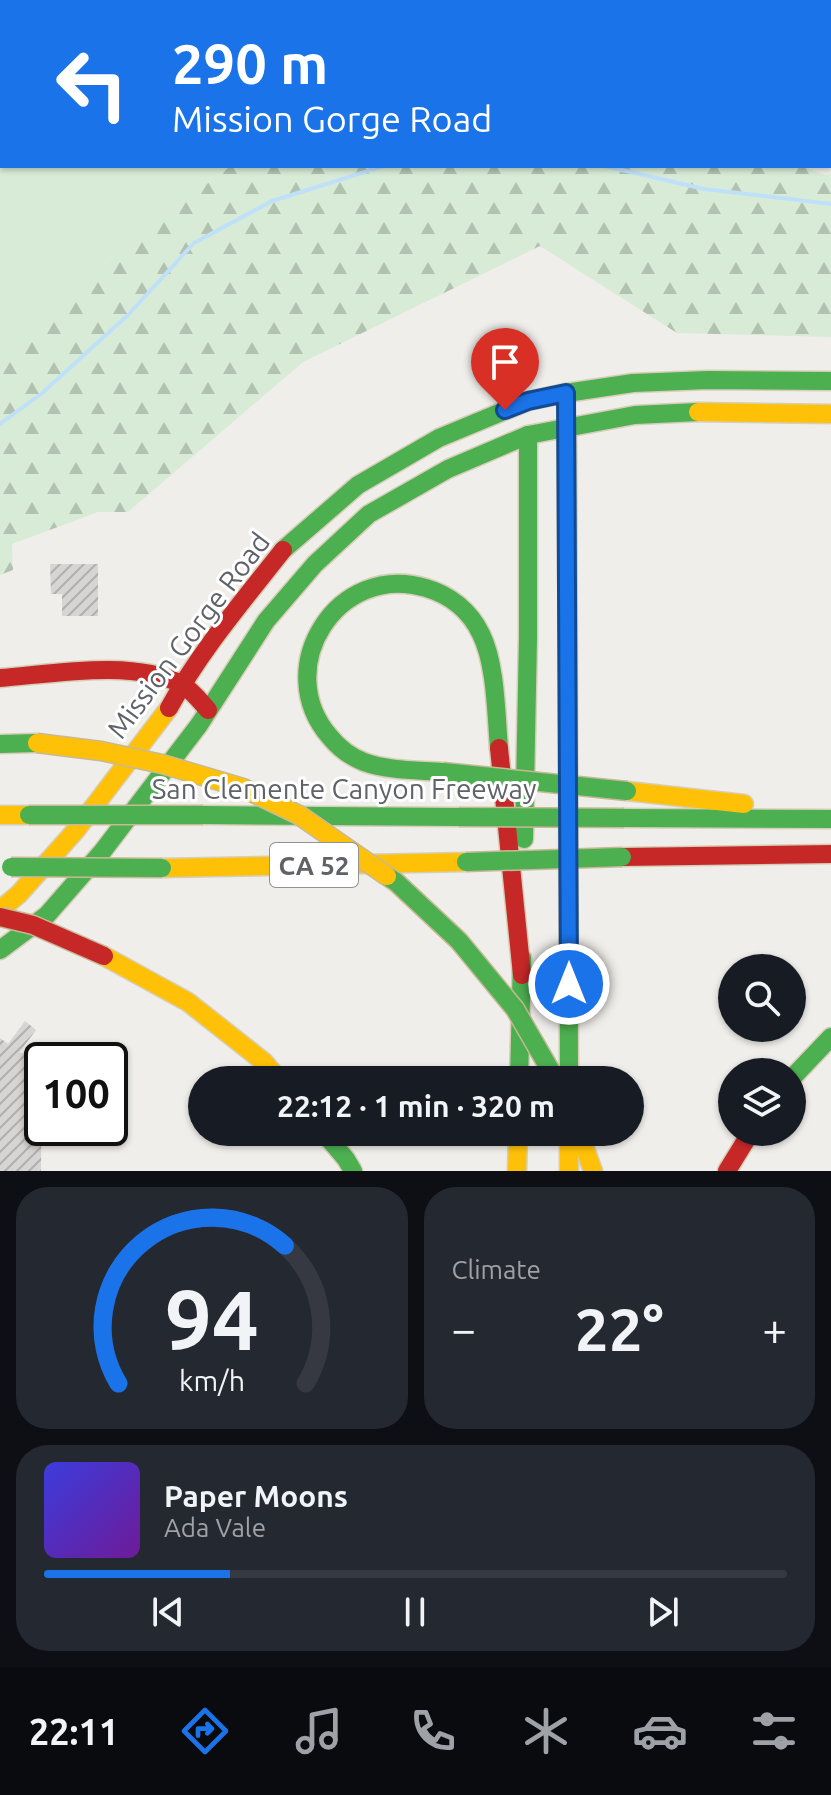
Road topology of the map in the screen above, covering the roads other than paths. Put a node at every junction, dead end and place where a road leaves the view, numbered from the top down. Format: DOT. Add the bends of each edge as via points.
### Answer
graph roads {
  1 [pos="831,381"];
  2 [pos="566,393"];
  3 [pos="528,401"];
  4 [pos="831,414"];
  5 [pos="567,427"];
  6 [pos="528,435"];
  7 [pos="0,678"];
  8 [pos="182,684"];
  9 [pos="208,710"];
  10 [pos="0,744"];
  11 [pos="0,815"];
  12 [pos="831,816"];
  13 [pos="831,854"];
  14 [pos="6,867"];
  15 [pos="0,910"];
  16 [pos="0,917"];
  17 [pos="0,950"];
  18 [pos="522,975"];
  19 [pos="831,1037"];
  20 [pos="806,1061"];
  21 [pos="267,1066"];
  22 [pos="519,1066"];
  23 [pos="548,1066"];
  24 [pos="569,1066"];
  25 [pos="335,1146"];
  26 [pos="518,1146"];
  27 [pos="569,1146"];
  28 [pos="584,1146"];
  29 [pos="741,1146"];
  30 [pos="353,1171"];
  31 [pos="517,1171"];
  32 [pos="569,1171"];
  33 [pos="593,1171"];
  34 [pos="727,1171"];
  1 -- 2 [label="main road, Mission Gorge Road" via="633,383"];
  2 -- 3 [label="main road, Mission Gorge Road"];
  2 -- 5 [label="main road"];
  3 -- 6 [label="main road"];
  3 -- 8 [label="main road, Mission Gorge Road" via="439,438 358,485 283,550"];
  4 -- 5 [label="main road, Mission Gorge Road" via="635,415"];
  5 -- 6 [label="main road, Mission Gorge Road"];
  5 -- 24 [label="main road"];
  6 -- 9 [label="main road, Mission Gorge Road" via="448,469 369,514 315,564 266,621"];
  6 -- 18 [label="main road"];
  7 -- 8 [label="main road" via="101,671 148,673"];
  8 -- 9 [label="main road"];
  8 -- 15 [label="main road, Mission Gorge Road" via="166,713 76,830"];
  9 -- 17 [label="main road, Mission Gorge Road" via="102,852 47,915"];
  10 -- 23 [label="main road, bridge" via="37,743 162,764 243,788 299,815 396,882 459,941 515,1009"];
  11 -- 12 [label="main road, San Clemente Canyon Freeway / CA 52, bridge"];
  12 -- 18 [label="main road, bridge" via="627,791 443,772 369,764 345,753 325,733 307,681 309,654 320,628 353,595 379,585 405,583 430,589 459,605 481,633 491,668"];
  13 -- 14 [label="main road, CA 52, bridge"];
  16 -- 21 [label="main road, bridge" via="33,925 104,956 188,1002"];
  18 -- 22 [label="main road"];
  19 -- 20 [label="main road"];
  25 -- 30 [label="main road"];
  26 -- 31 [label="main road"];
  27 -- 32 [label="main road"];
  28 -- 33 [label="main road"];
  29 -- 34 [label="main road"];
}
